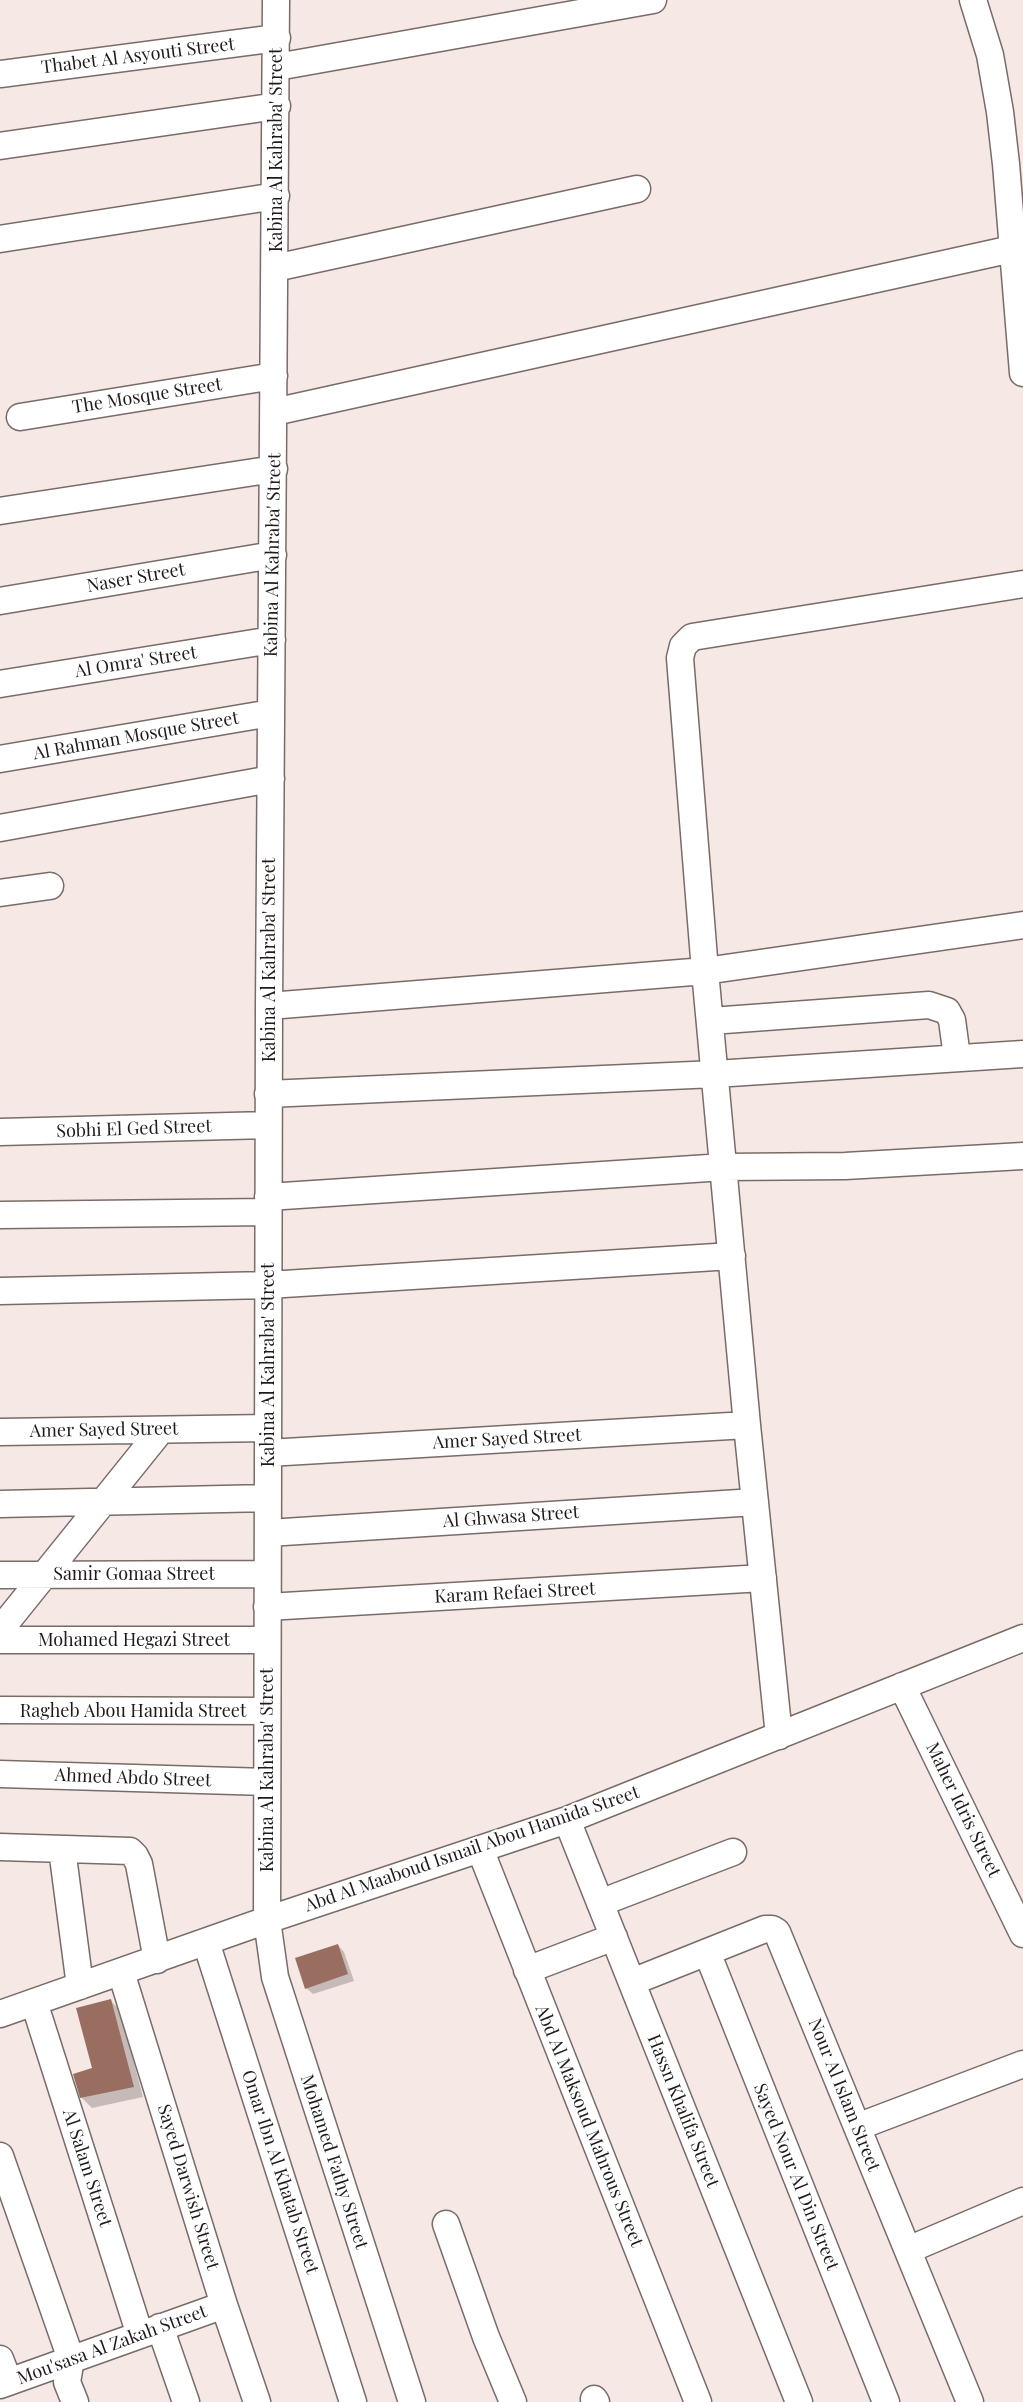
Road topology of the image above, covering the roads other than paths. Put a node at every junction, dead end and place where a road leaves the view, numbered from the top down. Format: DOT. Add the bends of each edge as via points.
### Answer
graph roads {
  1 [pos="276,0"];
  2 [pos="653,0"];
  3 [pos="973,0"];
  4 [pos="277,38"];
  5 [pos="277,67"];
  6 [pos="0,74"];
  7 [pos="277,106"];
  8 [pos="0,146"];
  9 [pos="637,188"];
  10 [pos="276,196"];
  11 [pos="0,239"];
  12 [pos="1012,249"];
  13 [pos="275,268"];
  14 [pos="1023,373"];
  15 [pos="274,376"];
  16 [pos="274,412"];
  17 [pos="20,417"];
  18 [pos="274,469"];
  19 [pos="0,512"];
  20 [pos="273,555"];
  21 [pos="1023,584"];
  22 [pos="0,601"];
  23 [pos="272,640"];
  24 [pos="0,684"];
  25 [pos="271,713"];
  26 [pos="0,758"];
  27 [pos="270,779"];
  28 [pos="0,828"];
  29 [pos="50,886"];
  30 [pos="0,893"];
  31 [pos="1023,925"];
  32 [pos="706,971"];
  33 [pos="269,1006"];
  34 [pos="711,1021"];
  35 [pos="1023,1054"];
  36 [pos="958,1057"];
  37 [pos="715,1074"];
  38 [pos="268,1094"];
  39 [pos="268,1125"];
  40 [pos="0,1132"];
  41 [pos="1023,1156"];
  42 [pos="724,1167"];
  43 [pos="268,1205"];
  44 [pos="0,1215"];
  45 [pos="732,1256"];
  46 [pos="268,1285"];
  47 [pos="0,1291"];
  48 [pos="747,1425"];
  49 [pos="161,1430"];
  50 [pos="0,1432"];
  51 [pos="268,1441"];
  52 [pos="268,1498"];
  53 [pos="103,1502"];
  54 [pos="755,1502"];
  55 [pos="0,1504"];
  56 [pos="268,1533"];
  57 [pos="267,1574"];
  58 [pos="0,1575"];
  59 [pos="44,1575"];
  60 [pos="763,1578"];
  61 [pos="267,1607"];
  62 [pos="0,1630"];
  63 [pos="1023,1638"];
  64 [pos="0,1640"];
  65 [pos="267,1640"];
  66 [pos="902,1686"];
  67 [pos="0,1710"];
  68 [pos="267,1711"];
  69 [pos="779,1736"];
  70 [pos="0,1774"];
  71 [pos="267,1782"];
  72 [pos="567,1820"];
  73 [pos="0,1847"];
  74 [pos="62,1848"];
  75 [pos="480,1849"];
  76 [pos="733,1852"];
  77 [pos="600,1903"];
  78 [pos="267,1920"];
  79 [pos="1023,1934"];
  80 [pos="614,1938"];
  81 [pos="206,1942"];
  82 [pos="707,1952"];
  83 [pos="157,1960"];
  84 [pos="527,1970"];
  85 [pos="121,1972"];
  86 [pos="632,1982"];
  87 [pos="80,1986"];
  88 [pos="34,2002"];
  89 [pos="0,2014"];
  90 [pos="1023,2064"];
  91 [pos="857,2127"];
  92 [pos="0,2156"];
  93 [pos="1023,2201"];
  94 [pos="446,2224"];
  95 [pos="908,2250"];
  96 [pos="224,2304"];
  97 [pos="150,2331"];
  98 [pos="71,2359"];
  99 [pos="3,2375"];
  100 [pos="184,2401"];
  101 [pos="75,2402"];
  102 [pos="257,2402"];
  103 [pos="353,2402"];
  104 [pos="412,2402"];
  105 [pos="513,2402"];
  106 [pos="698,2402"];
  107 [pos="800,2402"];
  108 [pos="886,2402"];
  109 [pos="970,2402"];
  1 -- 4 [label="street, Kabina Al Kahraba' Street"];
  2 -- 5 [label="street"];
  3 -- 12 [label="street" via="990,55 1000,112"];
  4 -- 5 [label="street, Kabina Al Kahraba' Street"];
  4 -- 6 [label="street, Thabet Al Asyouti Street"];
  5 -- 7 [label="street, Kabina Al Kahraba' Street"];
  7 -- 8 [label="street"];
  7 -- 10 [label="street, Kabina Al Kahraba' Street"];
  9 -- 13 [label="street"];
  10 -- 11 [label="street"];
  10 -- 13 [label="street, Kabina Al Kahraba' Street"];
  12 -- 14 [label="street"];
  12 -- 16 [label="street"];
  13 -- 15 [label="street, Kabina Al Kahraba' Street"];
  15 -- 16 [label="street, Kabina Al Kahraba' Street"];
  15 -- 17 [label="street, The Mosque Street"];
  16 -- 18 [label="street, Kabina Al Kahraba' Street"];
  18 -- 19 [label="street"];
  18 -- 20 [label="street, Kabina Al Kahraba' Street"];
  20 -- 22 [label="street, Naser Street"];
  20 -- 23 [label="street, Kabina Al Kahraba' Street"];
  21 -- 32 [label="street" via="692,637 683,646 681,673"];
  23 -- 24 [label="street, Al Omra' Street"];
  23 -- 25 [label="street, Kabina Al Kahraba' Street"];
  25 -- 26 [label="street, Al Rahman Mosque Street"];
  25 -- 27 [label="street, Kabina Al Kahraba' Street"];
  27 -- 28 [label="street"];
  27 -- 33 [label="street, Kabina Al Kahraba' Street"];
  29 -- 30 [label="street"];
  31 -- 32 [label="street"];
  32 -- 33 [label="street"];
  32 -- 34 [label="street"];
  33 -- 38 [label="street, Kabina Al Kahraba' Street"];
  34 -- 36 [label="street" via="929,1005 947,1011 952,1020"];
  34 -- 37 [label="street"];
  35 -- 36 [label="street"];
  36 -- 37 [label="street"];
  37 -- 38 [label="street"];
  37 -- 42 [label="street"];
  38 -- 39 [label="street, Kabina Al Kahraba' Street"];
  39 -- 40 [label="street, Sobhi El Ged Street"];
  39 -- 43 [label="street, Kabina Al Kahraba' Street"];
  41 -- 42 [label="street" via="845,1166"];
  42 -- 43 [label="street"];
  42 -- 45 [label="street"];
  43 -- 44 [label="street"];
  43 -- 46 [label="street, Kabina Al Kahraba' Street"];
  45 -- 46 [label="street"];
  45 -- 48 [label="street"];
  46 -- 47 [label="street"];
  46 -- 51 [label="street, Kabina Al Kahraba' Street"];
  48 -- 51 [label="street, Amer Sayed Street"];
  48 -- 54 [label="street"];
  49 -- 50 [label="street, Amer Sayed Street"];
  49 -- 51 [label="street, Amer Sayed Street"];
  49 -- 53 [label="street"];
  51 -- 52 [label="street, Kabina Al Kahraba' Street"];
  52 -- 53 [label="street"];
  52 -- 56 [label="street, Kabina Al Kahraba' Street"];
  53 -- 55 [label="street"];
  53 -- 59 [label="street"];
  54 -- 56 [label="street, Al Ghwasa Street"];
  54 -- 60 [label="street"];
  56 -- 57 [label="street, Kabina Al Kahraba' Street"];
  57 -- 59 [label="street, Samir Gomaa Street"];
  57 -- 61 [label="street, Kabina Al Kahraba' Street"];
  58 -- 59 [label="street, Samir Gomaa Street"];
  59 -- 62 [label="street"];
  60 -- 61 [label="street, Karam Refaei Street"];
  60 -- 69 [label="street"];
  61 -- 65 [label="street, Kabina Al Kahraba' Street"];
  63 -- 66 [label="street, Abd Al Maaboud Ismail Abou Hamida Street"];
  64 -- 65 [label="street, Mohamed Hegazi Street"];
  65 -- 68 [label="street, Kabina Al Kahraba' Street"];
  66 -- 69 [label="street, Abd Al Maaboud Ismail Abou Hamida Street"];
  66 -- 79 [label="street, Maher Idris Street"];
  67 -- 68 [label="street, Ragheb Abou Hamida Street"];
  68 -- 71 [label="street, Kabina Al Kahraba' Street"];
  69 -- 72 [label="street, Abd Al Maaboud Ismail Abou Hamida Street"];
  70 -- 71 [label="street, Ahmed Abdo Street"];
  71 -- 78 [label="street, Kabina Al Kahraba' Street"];
  72 -- 75 [label="street, Abd Al Maaboud Ismail Abou Hamida Street"];
  72 -- 77 [label="street, Hassn Khalifa Street"];
  73 -- 74 [label="street"];
  74 -- 83 [label="street" via="121,1850 130,1851 135,1856"];
  74 -- 87 [label="street"];
  75 -- 78 [label="street, Abd Al Maaboud Ismail Abou Hamida Street"];
  75 -- 84 [label="street, Abd Al Maksoud Mahrous Street"];
  76 -- 77 [label="street"];
  77 -- 80 [label="street, Hassn Khalifa Street"];
  78 -- 81 [label="street, Abd Al Maaboud Ismail Abou Hamida Street"];
  78 -- 104 [label="street, Mohamed Fathy Street" via="275,1977"];
  80 -- 84 [label="street"];
  80 -- 86 [label="street, Hassn Khalifa Street"];
  81 -- 83 [label="street, Abd Al Maaboud Ismail Abou Hamida Street"];
  81 -- 103 [label="street, Omar Ibn Al Khatab Street"];
  82 -- 86 [label="street, Nour Al Islam Street"];
  82 -- 91 [label="street, Nour Al Islam Street" via="765,1929 777,1932"];
  82 -- 108 [label="street, Sayed Nour Al Din Street"];
  83 -- 85 [label="street, Abd Al Maaboud Ismail Abou Hamida Street"];
  84 -- 106 [label="street, Abd Al Maksoud Mahrous Street"];
  85 -- 87 [label="street, Abd Al Maaboud Ismail Abou Hamida Street"];
  85 -- 96 [label="street, Sayed Darwish Street"];
  86 -- 107 [label="street, Hassn Khalifa Street"];
  87 -- 88 [label="street, Abd Al Maaboud Ismail Abou Hamida Street"];
  88 -- 89 [label="street, Abd Al Maaboud Ismail Abou Hamida Street"];
  88 -- 97 [label="street, Al Salam Street"];
  90 -- 91 [label="street"];
  91 -- 95 [label="street, Nour Al Islam Street"];
  92 -- 98 [label="street"];
  93 -- 95 [label="street"];
  94 -- 105 [label="street"];
  95 -- 109 [label="street, Nour Al Islam Street"];
  96 -- 97 [label="street, Mou'sasa Al Zakah Street"];
  96 -- 102 [label="street, Sayed Darwish Street"];
  97 -- 98 [label="street, Mou'sasa Al Zakah Street"];
  97 -- 100 [label="street"];
  98 -- 99 [label="street, Mou'sasa Al Zakah Street"];
  98 -- 101 [label="street" via="67,2382"];
}
